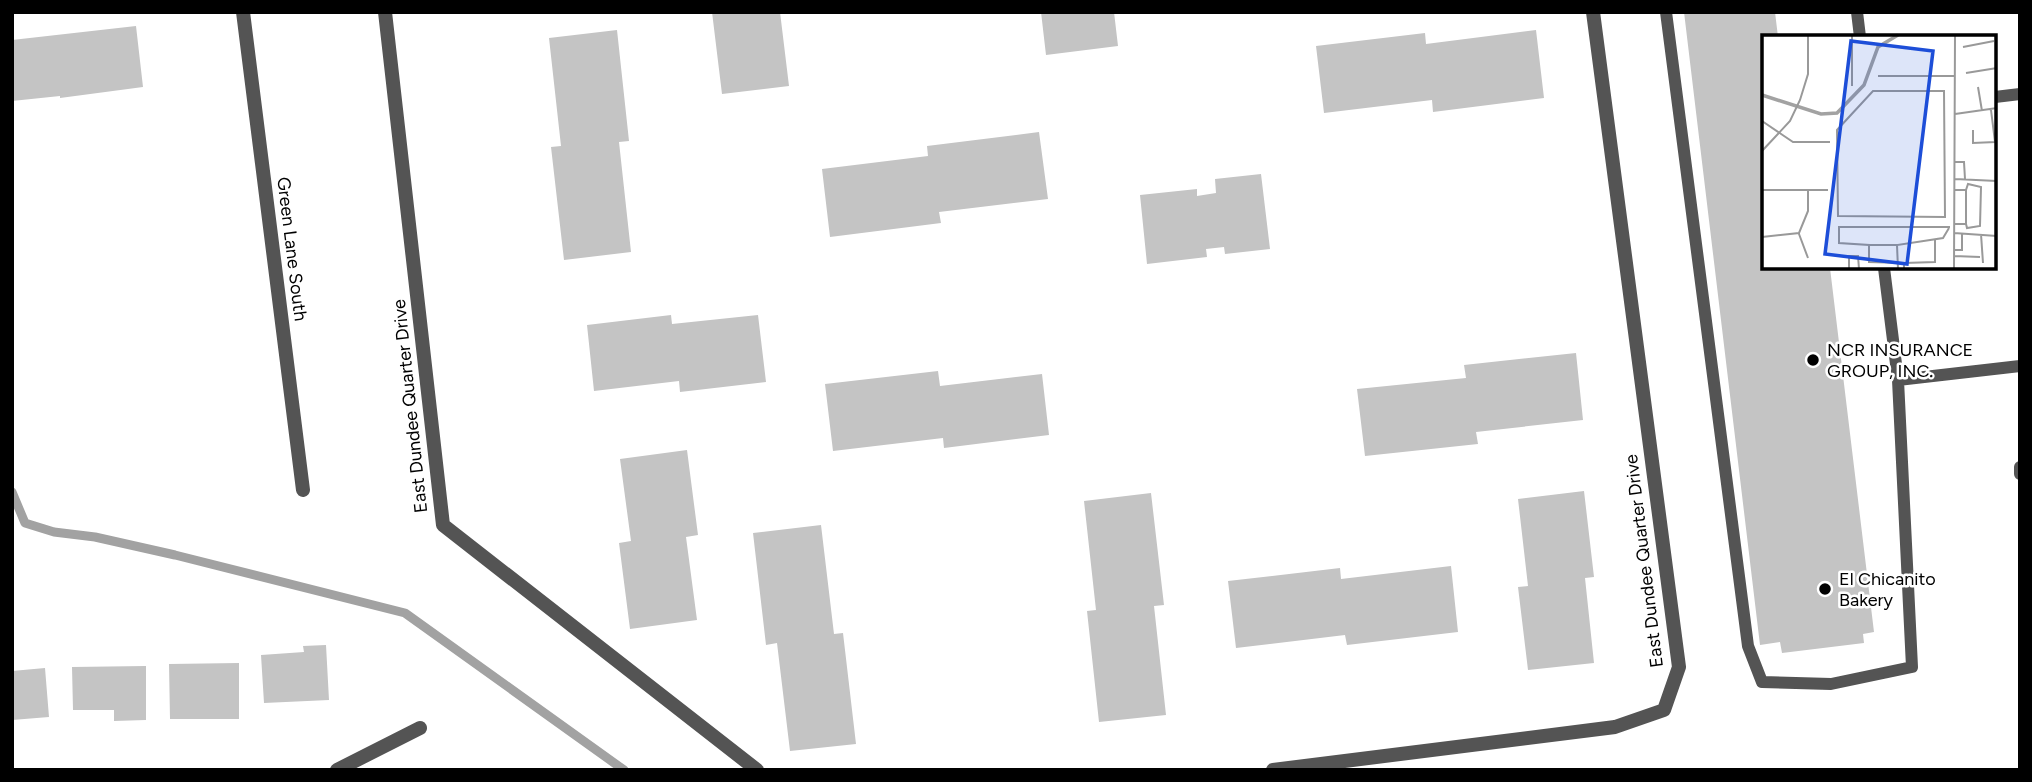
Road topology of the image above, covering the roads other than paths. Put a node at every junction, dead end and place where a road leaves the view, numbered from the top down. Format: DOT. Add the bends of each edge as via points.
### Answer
graph roads {
  1 [pos="243,12"];
  2 [pos="385,12"];
  3 [pos="1593,12"];
  4 [pos="1666,12"];
  5 [pos="1857,12"];
  6 [pos="1860,35"];
  7 [pos="2020,94"];
  8 [pos="1997,97"];
  9 [pos="1884,270"];
  10 [pos="2020,366"];
  11 [pos="1898,380"];
  12 [pos="2020,467"];
  13 [pos="2020,474"];
  14 [pos="303,490"];
  15 [pos="420,728"];
  16 [pos="337,770"];
  17 [pos="757,770"];
  18 [pos="1273,770"];
  1 -- 14 [label="street, Green Lane South"];
  2 -- 17 [label="street, East Dundee Quarter Drive" via="443,525"];
  3 -- 18 [label="street, East Dundee Quarter Drive" via="1679,667 1664,710 1615,727"];
  4 -- 11 [label="lane" via="1748,646 1762,682 1831,684 1912,667"];
  5 -- 6 [label="lane"];
  7 -- 8 [label="lane"];
  9 -- 11 [label="lane"];
  10 -- 11 [label="lane"];
  12 -- 13 [label="lane"];
  15 -- 16 [label="street"];
}
